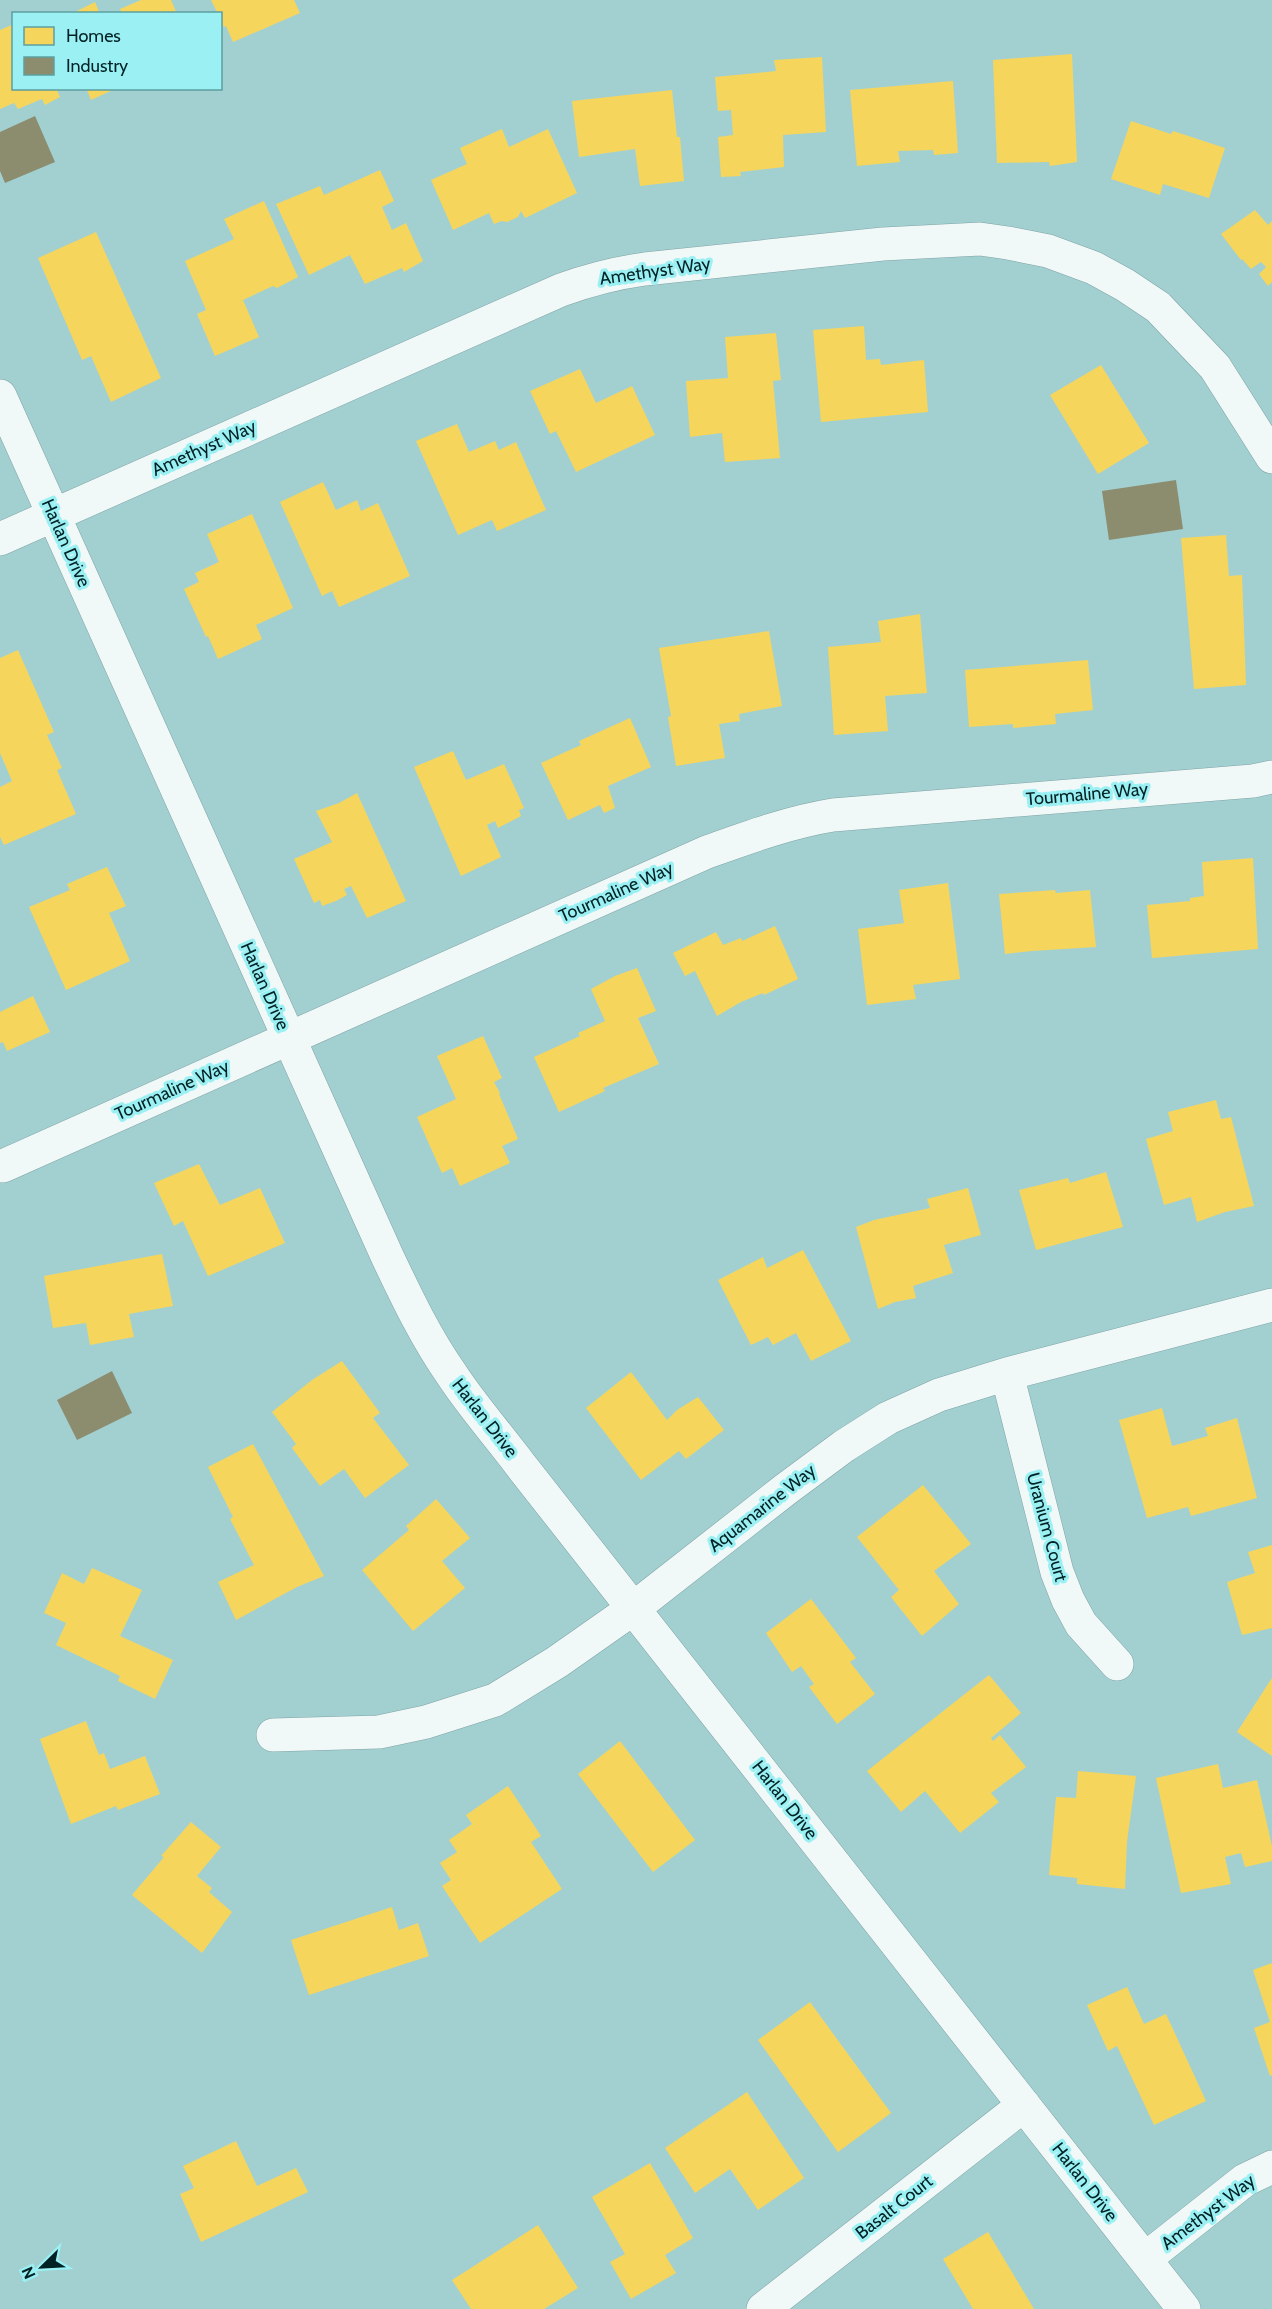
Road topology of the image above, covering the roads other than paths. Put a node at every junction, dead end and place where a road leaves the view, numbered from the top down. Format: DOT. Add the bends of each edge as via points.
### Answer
graph roads {
  1 [pos="0,396"];
  2 [pos="1272,457"];
  3 [pos="53,515"];
  4 [pos="0,539"];
  5 [pos="1272,777"];
  6 [pos="289,1039"];
  7 [pos="3,1166"];
  8 [pos="1272,1305"];
  9 [pos="1007,1374"];
  10 [pos="634,1608"];
  11 [pos="1117,1665"];
  12 [pos="273,1735"];
  13 [pos="1024,2105"];
  14 [pos="1272,2166"];
  15 [pos="1145,2259"];
  16 [pos="763,2309"];
  17 [pos="1184,2309"];
  1 -- 3 [label="street, Harlan Drive"];
  2 -- 3 [label="street, Amethyst Way" via="1215,367 1158,307 1125,285 1076,261 1048,251 980,239 883,244 645,269 581,283"];
  3 -- 4 [label="street, Amethyst Way"];
  3 -- 6 [label="street, Harlan Drive"];
  5 -- 6 [label="street, Tourmaline Way" via="809,819 708,852"];
  6 -- 7 [label="street, Tourmaline Way"];
  6 -- 10 [label="street, Harlan Drive" via="400,1283 436,1351"];
  8 -- 9 [label="street, Aquamarine Way"];
  9 -- 10 [label="street, Aquamarine Way" via="939,1395 888,1418 786,1489"];
  9 -- 11 [label="street, Uranium Court" via="1057,1572 1082,1624"];
  10 -- 12 [label="street, Aquamarine Way" via="519,1686 467,1710 380,1732"];
  10 -- 13 [label="street, Harlan Drive"];
  13 -- 15 [label="street, Harlan Drive"];
  13 -- 16 [label="street, Basalt Court"];
  14 -- 15 [label="street, Amethyst Way" via="1245,2180"];
  15 -- 17 [label="street, Harlan Drive"];
}
